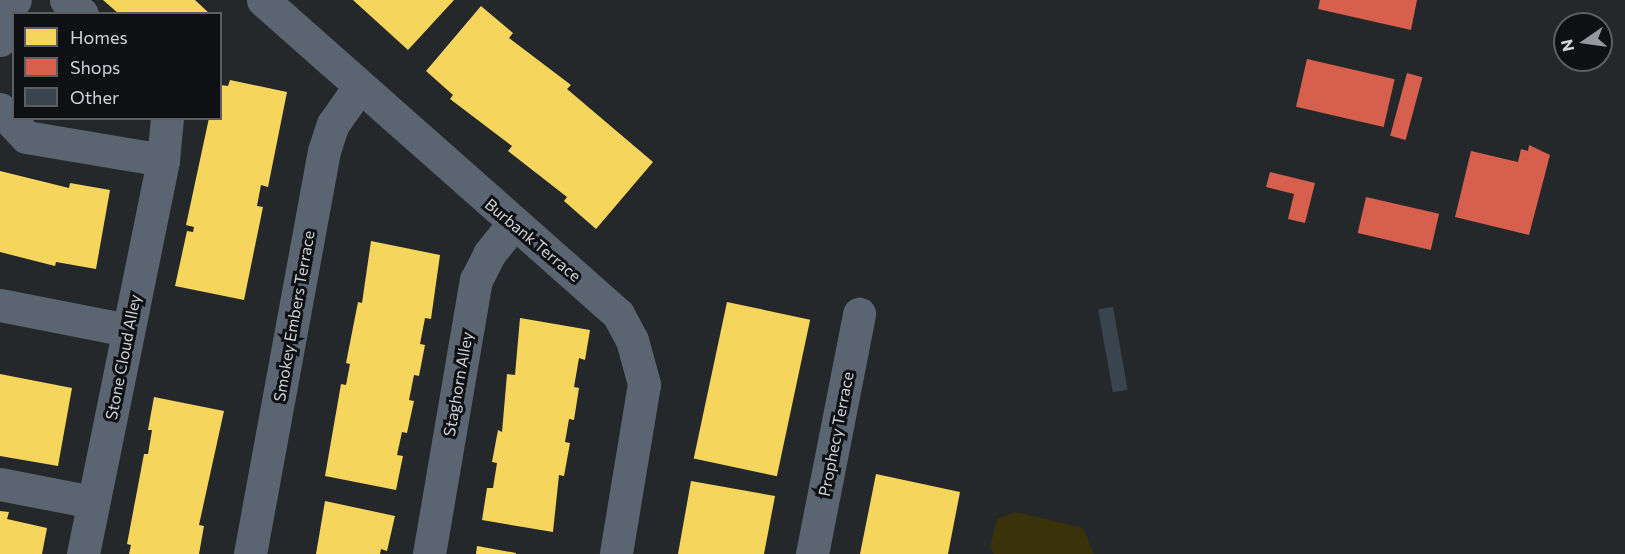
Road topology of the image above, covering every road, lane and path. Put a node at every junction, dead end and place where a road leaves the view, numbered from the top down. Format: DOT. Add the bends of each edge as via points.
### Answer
graph roads {
  1 [pos="15,0"];
  2 [pos="66,0"];
  3 [pos="263,0"];
  4 [pos="80,12"];
  5 [pos="0,40"];
  6 [pos="359,87"];
  7 [pos="0,109"];
  8 [pos="166,120"];
  9 [pos="163,160"];
  10 [pos="513,224"];
  11 [pos="0,305"];
  12 [pos="859,314"];
  13 [pos="128,330"];
  14 [pos="0,484"];
  15 [pos="93,502"];
  16 [pos="83,554"];
  17 [pos="250,554"];
  18 [pos="429,554"];
  19 [pos="616,554"];
  20 [pos="812,554"];
  1 -- 5 [label="street" via="9,4"];
  2 -- 4 [label="street"];
  3 -- 6 [label="street, Burbank Terrace"];
  6 -- 10 [label="street, Burbank Terrace"];
  6 -- 17 [label="street, Smokey Embers Terrace" via="333,124 324,151"];
  7 -- 9 [label="street" via="26,137"];
  8 -- 9 [label="street, Stone Cloud Alley"];
  9 -- 13 [label="street, Stone Cloud Alley"];
  10 -- 18 [label="street, Staghorn Alley" via="489,254 476,280"];
  10 -- 19 [label="street, Burbank Terrace" via="618,314 640,360 644,384"];
  11 -- 13 [label="street"];
  12 -- 20 [label="street, Prophecy Terrace"];
  13 -- 15 [label="street, Stone Cloud Alley"];
  14 -- 15 [label="street"];
  15 -- 16 [label="street, Stone Cloud Alley"];
}
